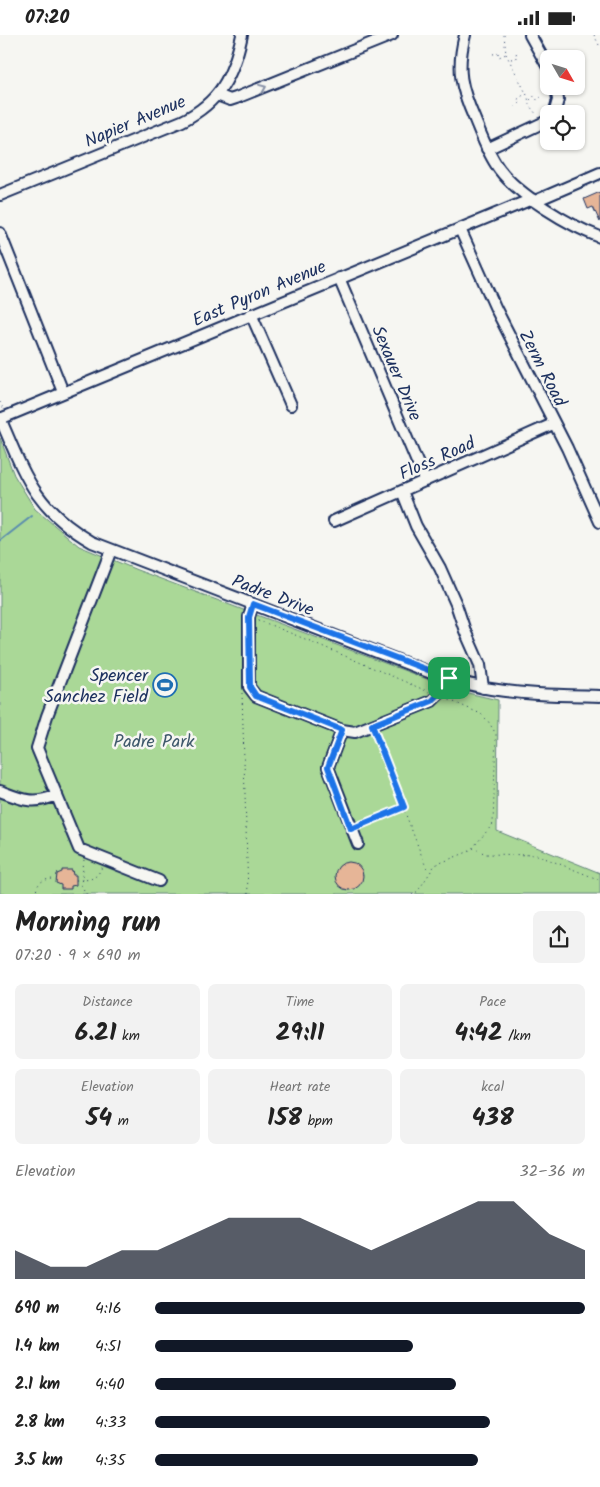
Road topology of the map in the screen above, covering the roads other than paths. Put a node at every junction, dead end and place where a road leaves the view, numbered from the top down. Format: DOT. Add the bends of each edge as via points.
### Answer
graph roads {
  1 [pos="242,35"];
  2 [pos="392,35"];
  3 [pos="465,35"];
  4 [pos="530,35"];
  5 [pos="540,53"];
  6 [pos="217,95"];
  7 [pos="540,123"];
  8 [pos="487,149"];
  9 [pos="600,173"];
  10 [pos="0,195"];
  11 [pos="533,200"];
  12 [pos="460,229"];
  13 [pos="0,233"];
  14 [pos="600,237"];
  15 [pos="339,278"];
  16 [pos="251,315"];
  17 [pos="63,392"];
  18 [pos="291,405"];
  19 [pos="0,419"];
  20 [pos="553,424"];
  21 [pos="425,481"];
  22 [pos="402,491"];
  23 [pos="599,519"];
  24 [pos="334,521"];
  25 [pos="111,550"];
  26 [pos="253,604"];
  27 [pos="449,678"];
  28 [pos="483,688"];
  29 [pos="600,696"];
  30 [pos="342,730"];
  31 [pos="0,791"];
  32 [pos="56,795"];
  33 [pos="358,844"];
  34 [pos="159,881"];
  1 -- 6 [label="street, Napier Avenue" via="231,73"];
  6 -- 2 [label="street, one-way" via="230,100 236,98"];
  3 -- 8 [label="street" via="460,57 462,87"];
  4 -- 5 [label="street"];
  6 -- 10 [label="street, Napier Avenue" via="200,111 182,121"];
  7 -- 8 [label="street"];
  8 -- 11 [label="street" via="500,171"];
  9 -- 11 [label="street, East Pyron Avenue"];
  11 -- 12 [label="street, East Pyron Avenue"];
  11 -- 14 [label="street"];
  12 -- 15 [label="street, East Pyron Avenue"];
  12 -- 20 [label="street, Zerm Road"];
  13 -- 17 [label="street"];
  15 -- 16 [label="street, East Pyron Avenue"];
  15 -- 21 [label="street, Sexauer Drive"];
  16 -- 17 [label="street, East Pyron Avenue"];
  16 -- 18 [label="street"];
  17 -- 19 [label="street, East Pyron Avenue"];
  19 -- 25 [label="street, Padre Drive" via="24,476 41,501 68,527"];
  20 -- 21 [label="street, Floss Road"];
  20 -- 23 [label="street, Zerm Road"];
  21 -- 22 [label="street, Floss Road"];
  22 -- 24 [label="street, Floss Road"];
  22 -- 28 [label="street" via="456,604 480,665"];
  25 -- 26 [label="street, Padre Drive"];
  25 -- 32 [label="street" via="46,716 37,749"];
  26 -- 27 [label="street, Padre Drive"];
  26 -- 30 [label="street" via="249,617 252,692"];
  27 -- 28 [label="street, Padre Drive"];
  27 -- 30 [label="street" via="432,701 354,732"];
  28 -- 29 [label="street, Padre Drive" via="526,694"];
  30 -- 33 [label="street" via="328,767"];
  31 -- 32 [label="street" via="26,801 44,800"];
  32 -- 34 [label="street" via="79,849"];
}
